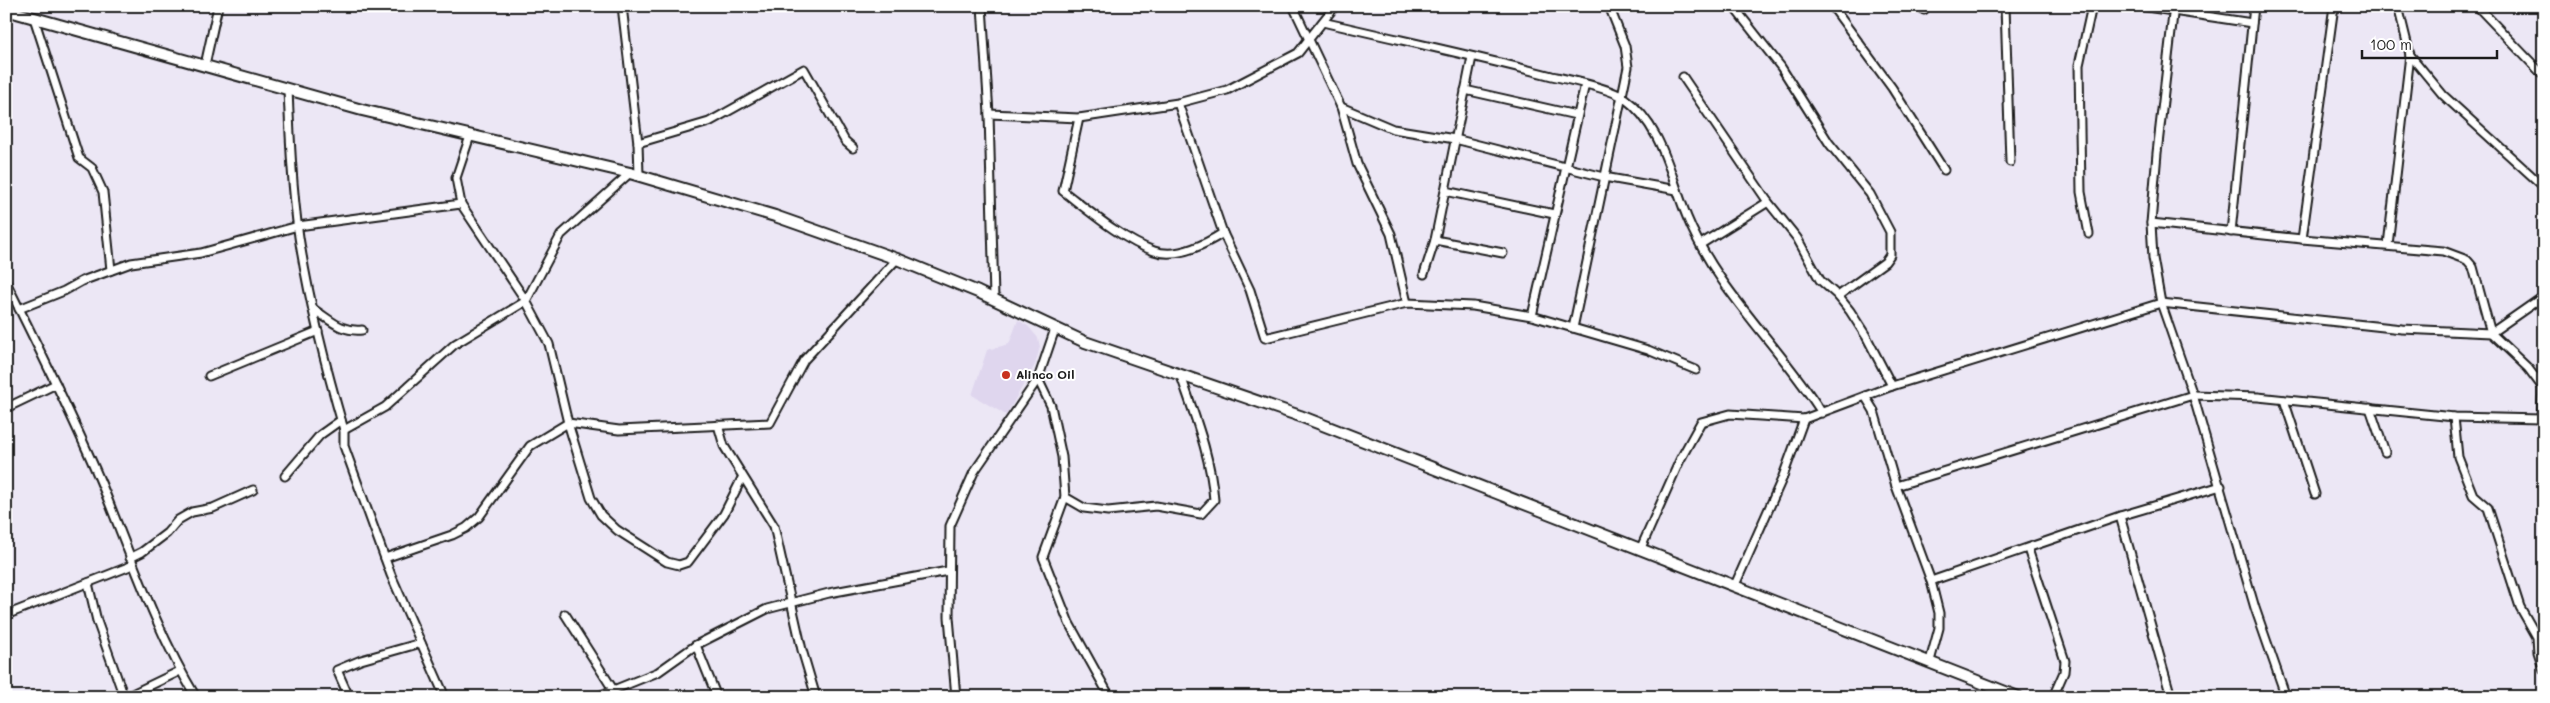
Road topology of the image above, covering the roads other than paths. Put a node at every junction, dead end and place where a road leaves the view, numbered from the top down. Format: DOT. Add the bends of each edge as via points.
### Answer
graph roads {
  1 [pos="218,6"];
  2 [pos="622,6"];
  3 [pos="982,6"];
  4 [pos="1293,6"];
  5 [pos="1334,6"];
  6 [pos="1609,6"];
  7 [pos="1733,6"];
  8 [pos="1832,6"];
  9 [pos="2005,6"];
  10 [pos="2092,6"];
  11 [pos="2140,6"];
  12 [pos="2254,6"];
  13 [pos="2334,6"];
  14 [pos="2398,6"];
  15 [pos="2478,6"];
  16 [pos="2174,8"];
  17 [pos="6,10"];
  18 [pos="34,18"];
  19 [pos="1323,22"];
  20 [pos="2252,23"];
  21 [pos="1309,39"];
  22 [pos="2410,56"];
  23 [pos="1472,57"];
  24 [pos="205,65"];
  25 [pos="2544,76"];
  26 [pos="1683,77"];
  27 [pos="1585,84"];
  28 [pos="288,89"];
  29 [pos="1465,90"];
  30 [pos="1623,97"];
  31 [pos="1178,103"];
  32 [pos="1340,107"];
  33 [pos="989,114"];
  34 [pos="1576,115"];
  35 [pos="1079,118"];
  36 [pos="470,136"];
  37 [pos="1455,139"];
  38 [pos="638,143"];
  39 [pos="853,148"];
  40 [pos="2010,162"];
  41 [pos="1564,167"];
  42 [pos="1944,170"];
  43 [pos="634,174"];
  44 [pos="1604,177"];
  45 [pos="2544,187"];
  46 [pos="1677,190"];
  47 [pos="1445,191"];
  48 [pos="1768,202"];
  49 [pos="461,204"];
  50 [pos="1554,214"];
  51 [pos="2151,223"];
  52 [pos="298,226"];
  53 [pos="2231,232"];
  54 [pos="1223,233"];
  55 [pos="2089,234"];
  56 [pos="2302,239"];
  57 [pos="1435,240"];
  58 [pos="1701,244"];
  59 [pos="2388,246"];
  60 [pos="1503,253"];
  61 [pos="897,259"];
  62 [pos="111,270"];
  63 [pos="1424,274"];
  64 [pos="6,282"];
  65 [pos="1838,296"];
  66 [pos="2544,296"];
  67 [pos="994,298"];
  68 [pos="526,300"];
  69 [pos="1407,303"];
  70 [pos="2160,303"];
  71 [pos="20,309"];
  72 [pos="314,309"];
  73 [pos="1532,316"];
  74 [pos="1573,328"];
  75 [pos="1055,329"];
  76 [pos="362,330"];
  77 [pos="318,331"];
  78 [pos="2491,333"];
  79 [pos="1696,370"];
  80 [pos="209,376"];
  81 [pos="1181,376"];
  82 [pos="1038,379"];
  83 [pos="56,384"];
  84 [pos="1892,386"];
  85 [pos="2193,395"];
  86 [pos="1865,396"];
  87 [pos="2284,400"];
  88 [pos="6,408"];
  89 [pos="2370,408"];
  90 [pos="1822,413"];
  91 [pos="2454,417"];
  92 [pos="1804,419"];
  93 [pos="341,420"];
  94 [pos="2542,422"];
  95 [pos="568,423"];
  96 [pos="718,425"];
  97 [pos="344,430"];
  98 [pos="2386,452"];
  99 [pos="285,476"];
  100 [pos="742,478"];
  101 [pos="1896,486"];
  102 [pos="2221,486"];
  103 [pos="253,490"];
  104 [pos="2316,494"];
  105 [pos="1065,497"];
  106 [pos="2120,516"];
  107 [pos="2028,549"];
  108 [pos="1640,550"];
  109 [pos="385,558"];
  110 [pos="132,562"];
  111 [pos="948,571"];
  112 [pos="1931,581"];
  113 [pos="88,583"];
  114 [pos="1734,585"];
  115 [pos="791,603"];
  116 [pos="565,614"];
  117 [pos="6,615"];
  118 [pos="421,643"];
  119 [pos="696,645"];
  120 [pos="1930,661"];
  121 [pos="180,670"];
  122 [pos="2544,670"];
  123 [pos="614,691"];
  124 [pos="2170,693"];
  125 [pos="125,697"];
  126 [pos="196,697"];
  127 [pos="349,697"];
  128 [pos="444,697"];
  129 [pos="596,697"];
  130 [pos="717,697"];
  131 [pos="816,697"];
  132 [pos="956,697"];
  133 [pos="1110,697"];
  134 [pos="2018,697"];
  135 [pos="2053,697"];
  136 [pos="2286,697"];
  1 -- 24 [label="street"];
  2 -- 38 [label="street"];
  3 -- 33 [label="street"];
  4 -- 21 [label="street"];
  5 -- 19 [label="street"];
  6 -- 30 [label="street" via="1625,46 1628,67"];
  7 -- 65 [label="street" via="1870,194 1890,232 1890,255 1885,262"];
  8 -- 42 [label="street" via="1892,88"];
  9 -- 40 [label="street"];
  10 -- 55 [label="street" via="2080,65 2081,192"];
  11 -- 16 [label="street"];
  12 -- 20 [label="street"];
  13 -- 56 [label="street"];
  14 -- 22 [label="street"];
  15 -- 25 [label="street"];
  16 -- 20 [label="street"];
  16 -- 51 [label="street"];
  17 -- 18 [label="street"];
  18 -- 24 [label="street"];
  18 -- 62 [label="street" via="79,158 92,168 103,192"];
  19 -- 21 [label="street"];
  19 -- 23 [label="street"];
  20 -- 53 [label="street"];
  21 -- 31 [label="street" via="1298,53 1227,90"];
  21 -- 32 [label="street"];
  22 -- 45 [label="street" via="2443,95"];
  22 -- 59 [label="street"];
  23 -- 27 [label="street"];
  23 -- 29 [label="street"];
  24 -- 28 [label="street"];
  26 -- 48 [label="street"];
  27 -- 30 [label="street"];
  27 -- 34 [label="street"];
  28 -- 36 [label="street"];
  28 -- 52 [label="street" via="290,155"];
  29 -- 34 [label="street"];
  29 -- 37 [label="street"];
  30 -- 44 [label="street"];
  30 -- 46 [label="street" via="1657,137"];
  31 -- 35 [label="street"];
  31 -- 54 [label="street"];
  32 -- 37 [label="street" via="1393,129"];
  32 -- 69 [label="street" via="1357,164 1391,234"];
  33 -- 35 [label="street"];
  33 -- 67 [label="street"];
  34 -- 41 [label="street"];
  35 -- 54 [label="street" via="1063,191 1132,240 1155,252 1182,252"];
  36 -- 43 [label="street"];
  36 -- 49 [label="street" via="456,178"];
  37 -- 41 [label="street"];
  37 -- 47 [label="street"];
  38 -- 39 [label="street" via="709,122 804,68 845,141"];
  38 -- 43 [label="street"];
  41 -- 44 [label="street"];
  41 -- 50 [label="street"];
  43 -- 61 [label="street" via="775,216"];
  43 -- 68 [label="street" via="562,235"];
  44 -- 46 [label="street"];
  44 -- 74 [label="street"];
  46 -- 58 [label="street"];
  47 -- 50 [label="street"];
  47 -- 57 [label="street"];
  48 -- 58 [label="street"];
  48 -- 65 [label="street" via="1797,238 1820,280"];
  49 -- 52 [label="street"];
  49 -- 68 [label="street"];
  50 -- 73 [label="street"];
  51 -- 53 [label="street"];
  51 -- 70 [label="street" via="2152,258"];
  52 -- 62 [label="street" via="200,253 131,263"];
  52 -- 72 [label="street"];
  53 -- 56 [label="street"];
  54 -- 69 [label="street" via="1250,290 1265,338"];
  56 -- 59 [label="street"];
  57 -- 60 [label="street"];
  57 -- 63 [label="street"];
  58 -- 90 [label="street" via="1728,289 1802,380"];
  59 -- 78 [label="street" via="2443,251 2467,260 2473,267"];
  61 -- 67 [label="street"];
  61 -- 96 [label="street" via="804,360 770,423"];
  62 -- 71 [label="street"];
  64 -- 71 [label="street"];
  65 -- 84 [label="street" via="1866,336"];
  66 -- 78 [label="street"];
  67 -- 75 [label="street"];
  68 -- 95 [label="street" via="549,344"];
  68 -- 97 [label="street" via="455,344 385,407"];
  69 -- 73 [label="street" via="1473,306"];
  70 -- 78 [label="street" via="2402,329"];
  70 -- 84 [label="street"];
  70 -- 85 [label="street"];
  71 -- 83 [label="street"];
  72 -- 76 [label="street" via="340,327 350,331"];
  72 -- 77 [label="street"];
  73 -- 74 [label="street"];
  74 -- 79 [label="street" via="1648,350"];
  75 -- 81 [label="street"];
  75 -- 82 [label="street"];
  77 -- 80 [label="street"];
  77 -- 93 [label="street"];
  78 -- 94 [label="street" via="2528,368 2542,388"];
  81 -- 105 [label="street" via="1213,480 1214,500 1201,514 1156,506 1108,511 1084,508"];
  81 -- 108 [label="street" via="1300,416"];
  82 -- 105 [label="street" via="1051,406 1062,457"];
  82 -- 111 [label="street" via="974,472 959,503 950,526"];
  83 -- 88 [label="street"];
  83 -- 110 [label="street"];
  84 -- 86 [label="street"];
  85 -- 87 [label="street"];
  85 -- 101 [label="street"];
  85 -- 102 [label="street"];
  86 -- 90 [label="street"];
  86 -- 101 [label="street" via="1874,411"];
  87 -- 89 [label="street"];
  87 -- 104 [label="street"];
  89 -- 91 [label="street"];
  89 -- 98 [label="street"];
  90 -- 92 [label="street"];
  91 -- 94 [label="street"];
  91 -- 122 [label="street" via="2458,457 2473,495 2488,508 2520,607 2537,637"];
  92 -- 108 [label="street" via="1730,414 1701,422 1680,460"];
  92 -- 114 [label="street" via="1782,479"];
  93 -- 97 [label="street"];
  93 -- 99 [label="street" via="320,435"];
  95 -- 96 [label="street" via="619,430"];
  95 -- 100 [label="street" via="591,498 601,515 617,530 668,562 679,565 688,562 724,514"];
  95 -- 109 [label="street" via="530,446 480,517 466,528"];
  96 -- 100 [label="street" via="724,446"];
  97 -- 109 [label="street" via="344,446"];
  100 -- 115 [label="street" via="774,526"];
  101 -- 112 [label="street"];
  102 -- 106 [label="street"];
  102 -- 136 [label="street" via="2255,608"];
  103 -- 110 [label="street" via="178,520"];
  105 -- 133 [label="street" via="1043,557 1069,623"];
  106 -- 107 [label="street"];
  106 -- 124 [label="street"];
  107 -- 112 [label="street"];
  107 -- 135 [label="street" via="2065,660 2064,672"];
  108 -- 114 [label="street"];
  109 -- 118 [label="street"];
  110 -- 113 [label="street"];
  110 -- 121 [label="street"];
  111 -- 115 [label="street"];
  111 -- 132 [label="street"];
  112 -- 120 [label="street" via="1939,613 1939,628"];
  113 -- 117 [label="street"];
  113 -- 125 [label="street"];
  114 -- 120 [label="street"];
  115 -- 119 [label="street" via="767,609"];
  115 -- 131 [label="street"];
  116 -- 123 [label="street"];
  118 -- 127 [label="street" via="337,670"];
  118 -- 128 [label="street"];
  119 -- 123 [label="street" via="658,672"];
  119 -- 130 [label="street"];
  120 -- 134 [label="street"];
  121 -- 125 [label="street"];
  121 -- 126 [label="street"];
  123 -- 129 [label="street"];
}
